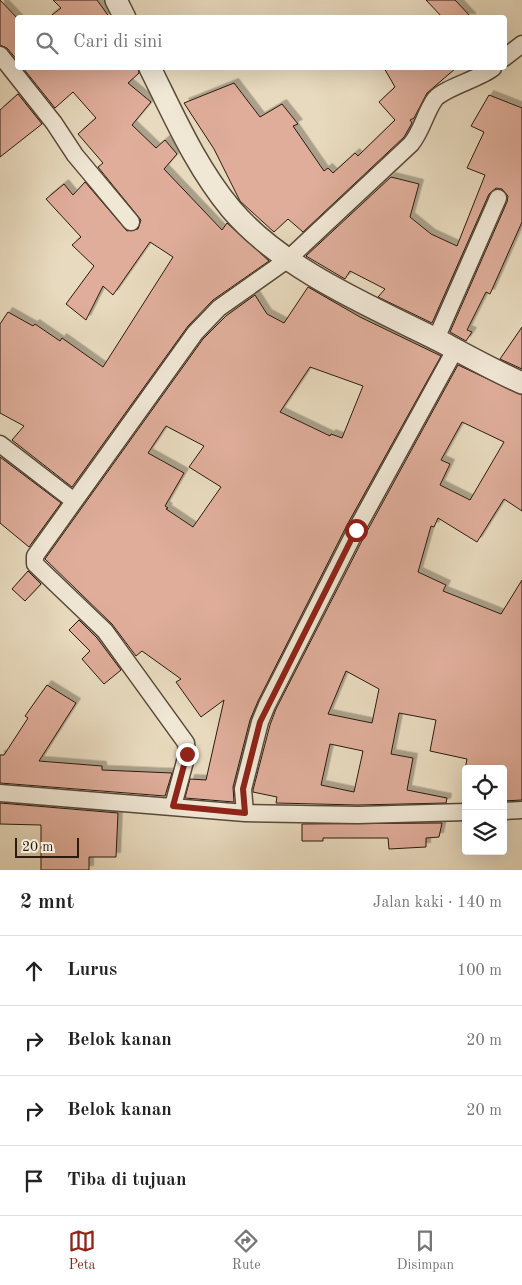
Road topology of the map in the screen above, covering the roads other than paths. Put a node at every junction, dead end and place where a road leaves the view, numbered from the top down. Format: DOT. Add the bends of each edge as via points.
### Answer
graph roads {
  1 [pos="116,0"];
  2 [pos="124,15"];
  3 [pos="522,44"];
  4 [pos="0,55"];
  5 [pos="507,56"];
  6 [pos="151,70"];
  7 [pos="491,70"];
  8 [pos="498,198"];
  9 [pos="132,222"];
  10 [pos="287,260"];
  11 [pos="436,339"];
  12 [pos="455,350"];
  13 [pos="522,383"];
  14 [pos="0,444"];
  15 [pos="74,501"];
  16 [pos="0,793"];
  17 [pos="173,806"];
  18 [pos="522,810"];
  19 [pos="507,811"];
  20 [pos="462,812"];
  21 [pos="245,813"];
  1 -- 2 [label="street"];
  3 -- 5 [label="street"];
  4 -- 9 [label="street" via="75,155"];
  6 -- 10 [label="street" via="193,154 214,186 257,235"];
  7 -- 10 [label="street" via="435,99 411,144"];
  8 -- 11 [label="street"];
  10 -- 11 [label="street"];
  10 -- 15 [label="street" via="219,308 195,333"];
  11 -- 12 [label="street"];
  12 -- 13 [label="street"];
  12 -- 21 [label="street" via="356,530 267,705 243,789"];
  14 -- 15 [label="street"];
  15 -- 17 [label="street" via="35,556 35,564 105,631 186,743 187,754"];
  16 -- 17 [label="street"];
  17 -- 21 [label="street"];
  18 -- 19 [label="street"];
  20 -- 21 [label="street"];
}
